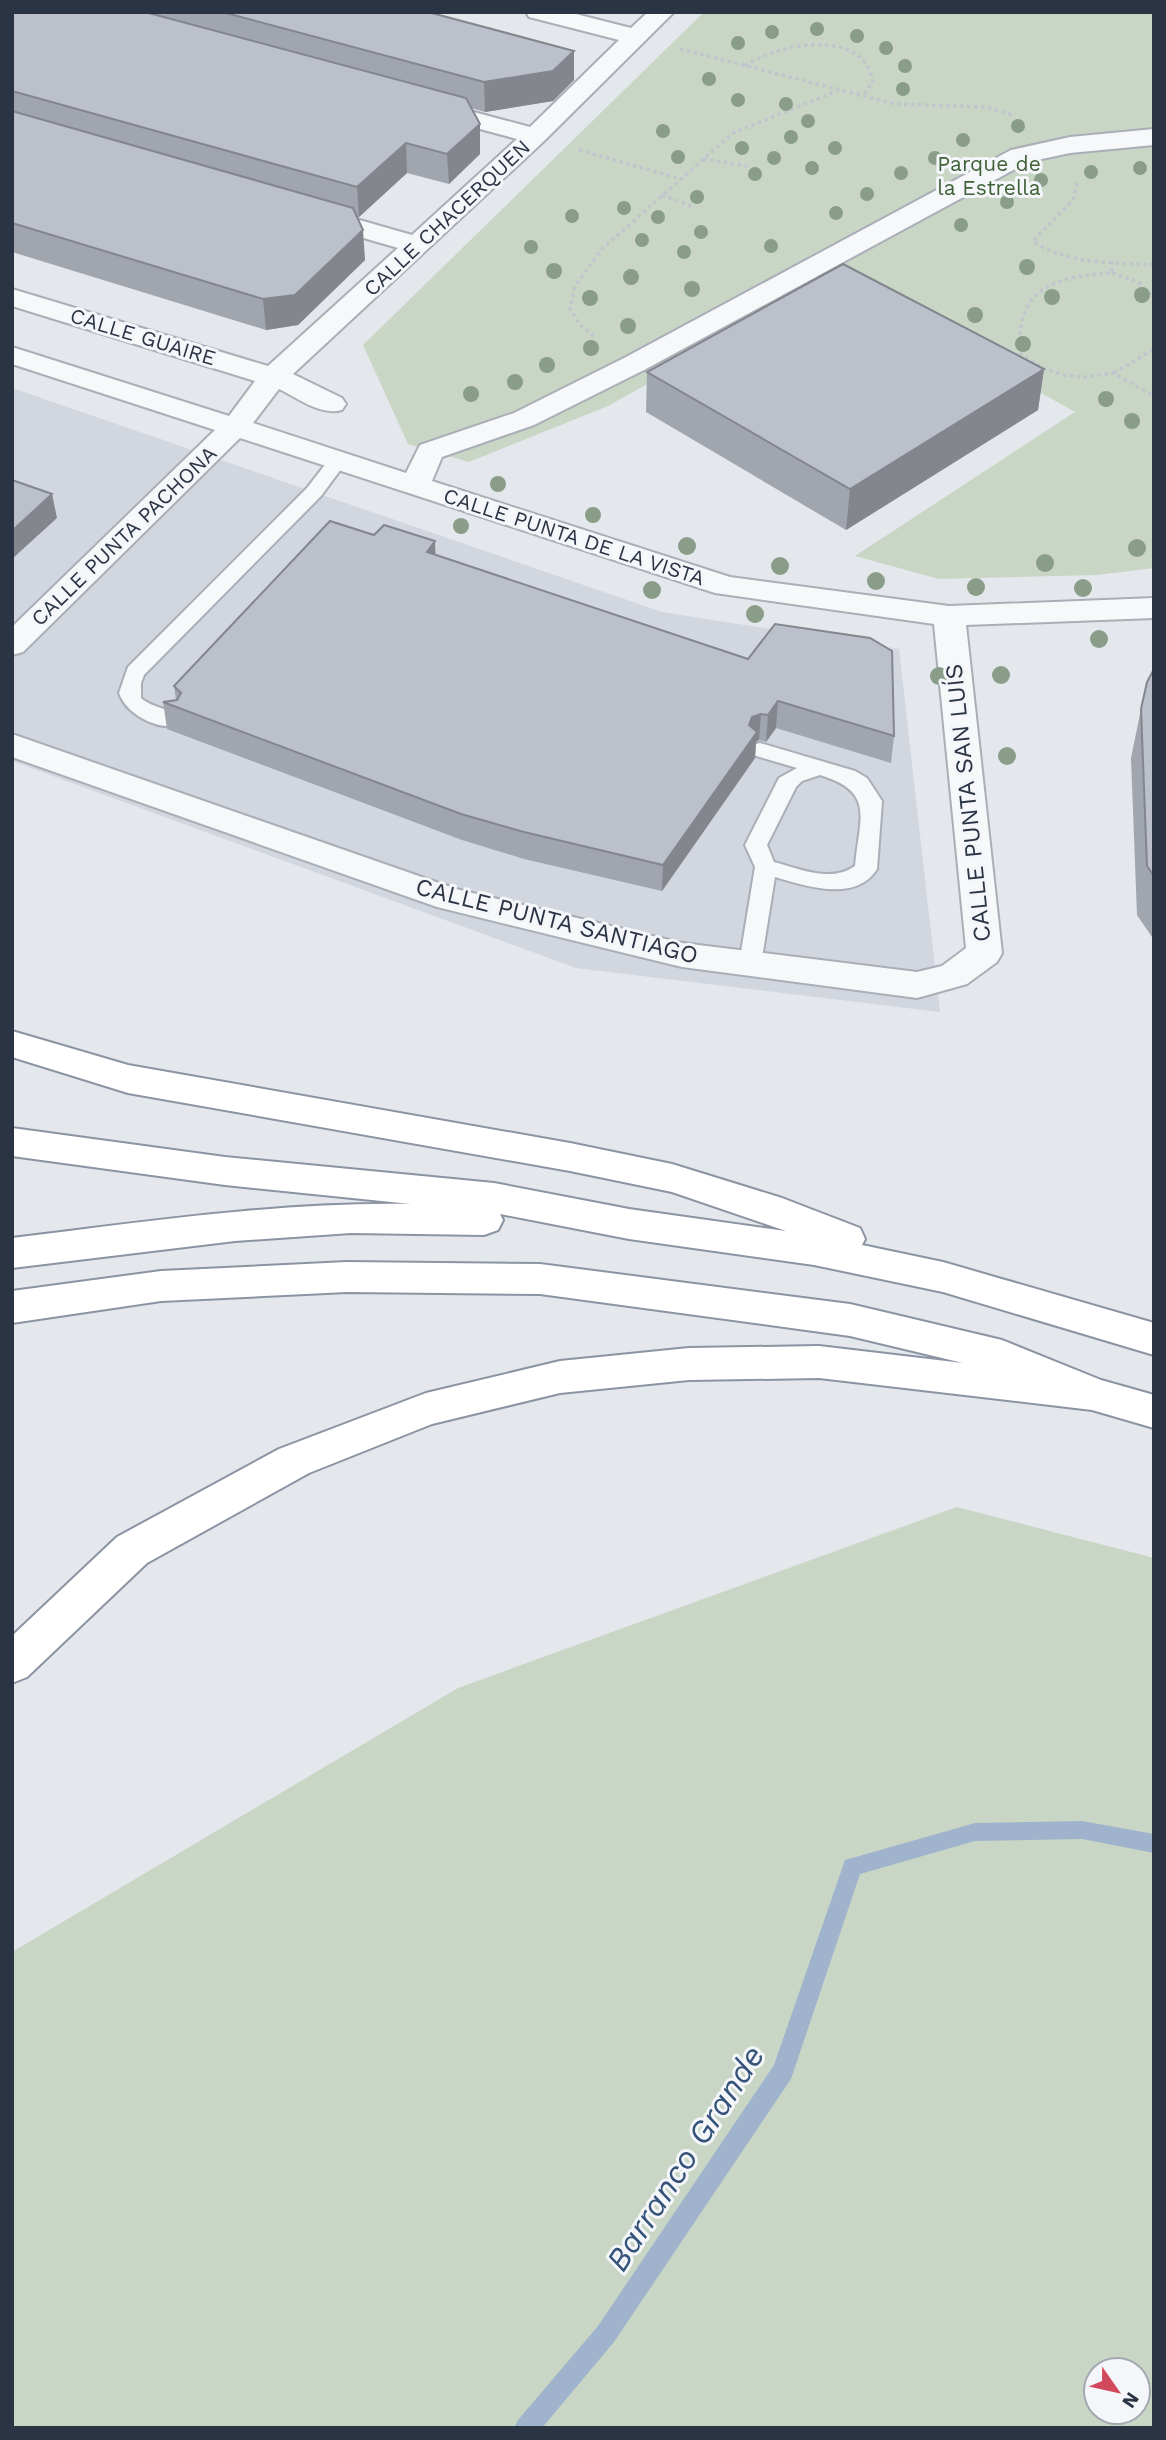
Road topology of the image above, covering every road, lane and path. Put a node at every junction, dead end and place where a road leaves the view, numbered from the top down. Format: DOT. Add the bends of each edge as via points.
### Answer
graph roads {
  1 [pos="538,12"];
  2 [pos="662,12"];
  3 [pos="636,37"];
  4 [pos="745,66"];
  5 [pos="838,91"];
  6 [pos="862,96"];
  7 [pos="400,100"];
  8 [pos="535,136"];
  9 [pos="1154,137"];
  10 [pos="1070,145"];
  11 [pos="703,159"];
  12 [pos="747,166"];
  13 [pos="679,179"];
  14 [pos="661,195"];
  15 [pos="694,207"];
  16 [pos="286,208"];
  17 [pos="418,245"];
  18 [pos="1112,261"];
  19 [pos="1154,265"];
  20 [pos="1112,273"];
  21 [pos="12,297"];
  22 [pos="1154,298"];
  23 [pos="342,315"];
  24 [pos="1154,349"];
  25 [pos="12,355"];
  26 [pos="636,363"];
  27 [pos="1113,373"];
  28 [pos="273,377"];
  29 [pos="1154,396"];
  30 [pos="332,404"];
  31 [pos="235,427"];
  32 [pos="284,442"];
  33 [pos="338,461"];
  34 [pos="415,486"];
  35 [pos="1154,608"];
  36 [pos="949,616"];
  37 [pos="12,645"];
  38 [pos="172,720"];
  39 [pos="12,745"];
  40 [pos="760,750"];
  41 [pos="818,768"];
  42 [pos="766,867"];
  43 [pos="750,964"];
  44 [pos="954,975"];
  45 [pos="12,1044"];
  46 [pos="12,1142"];
  47 [pos="629,1224"];
  48 [pos="12,1253"];
  49 [pos="943,1277"];
  50 [pos="12,1307"];
  51 [pos="1154,1339"];
  52 [pos="1092,1394"];
  53 [pos="1154,1412"];
  54 [pos="12,1664"];
  1 -- 3 [label="street"];
  2 -- 3 [label="street, CALLE CHACERQUEN"];
  3 -- 4 [label="path"];
  3 -- 8 [label="street, CALLE CHACERQUEN"];
  4 -- 5 [label="path"];
  4 -- 6 [label="path" via="774,48 803,44 834,48 859,58 872,73 869,89"];
  5 -- 6 [label="path"];
  5 -- 11 [label="path" via="733,133"];
  6 -- 10 [label="path" via="895,104 985,107 1028,119"];
  7 -- 8 [label="street"];
  8 -- 13 [label="path"];
  8 -- 17 [label="street, CALLE CHACERQUEN"];
  9 -- 10 [label="street"];
  10 -- 18 [label="path" via="1078,191 1073,202 1033,241 1042,250 1060,255"];
  10 -- 26 [label="street" via="1020,156"];
  11 -- 12 [label="path"];
  11 -- 13 [label="path"];
  13 -- 14 [label="path"];
  14 -- 15 [label="path"];
  14 -- 26 [label="path" via="602,249 575,286 570,309 580,325"];
  16 -- 17 [label="street"];
  17 -- 23 [label="street, CALLE CHACERQUEN"];
  18 -- 19 [label="path"];
  18 -- 20 [label="path"];
  20 -- 22 [label="path" via="1138,282"];
  20 -- 27 [label="path" via="1061,278 1023,311 1016,334 1020,352 1039,369 1090,378"];
  21 -- 28 [label="street, CALLE GUAIRE"];
  23 -- 28 [label="street, CALLE CHACERQUEN"];
  23 -- 30 [label="street" via="321,367"];
  24 -- 27 [label="path"];
  25 -- 31 [label="street, CALLE PUNTA DE LA VISTA"];
  26 -- 34 [label="street" via="524,419 430,451"];
  27 -- 29 [label="path"];
  28 -- 30 [label="street, CALLE GUAIRE"];
  28 -- 31 [label="street, CALLE CHACERQUEN"];
  30 -- 32 [label="street" via="317,427"];
  30 -- 34 [label="street" via="342,434"];
  31 -- 32 [label="street, CALLE PUNTA DE LA VISTA"];
  31 -- 37 [label="street, CALLE PUNTA PACHONA"];
  32 -- 33 [label="street, CALLE PUNTA DE LA VISTA"];
  33 -- 34 [label="street, CALLE PUNTA DE LA VISTA"];
  33 -- 38 [label="lane" via="314,492 135,672 129,693 134,703 143,711"];
  34 -- 36 [label="street, CALLE PUNTA DE LA VISTA" via="726,586"];
  35 -- 36 [label="street, CALLE PUNTA DE LA VISTA"];
  36 -- 44 [label="street, CALLE PUNTA SAN LUÍS" via="984,953"];
  39 -- 43 [label="street, CALLE PUNTA SANTIAGO" via="450,899 682,955"];
  40 -- 41 [label="lane"];
  41 -- 42 [label="lane" via="787,783 757,845"];
  41 -- 42 [label="lane" via="848,776 867,791 871,801 866,869 837,883"];
  42 -- 43 [label="lane"];
  43 -- 44 [label="street, CALLE PUNTA SANTIAGO" via="917,985"];
  45 -- 49 [label="highway" via="128,1079 673,1178 768,1208"];
  46 -- 47 [label="highway" via="225,1171 494,1198"];
  47 -- 48 [label="highway" via="351,1218 235,1226"];
  47 -- 49 [label="highway" via="814,1250"];
  49 -- 51 [label="highway"];
  50 -- 52 [label="highway" via="175,1285 347,1277 541,1279 850,1320 1002,1356"];
  52 -- 53 [label="highway"];
  52 -- 54 [label="highway" via="819,1362 689,1364 560,1377 426,1409 294,1461 132,1550"];
}
